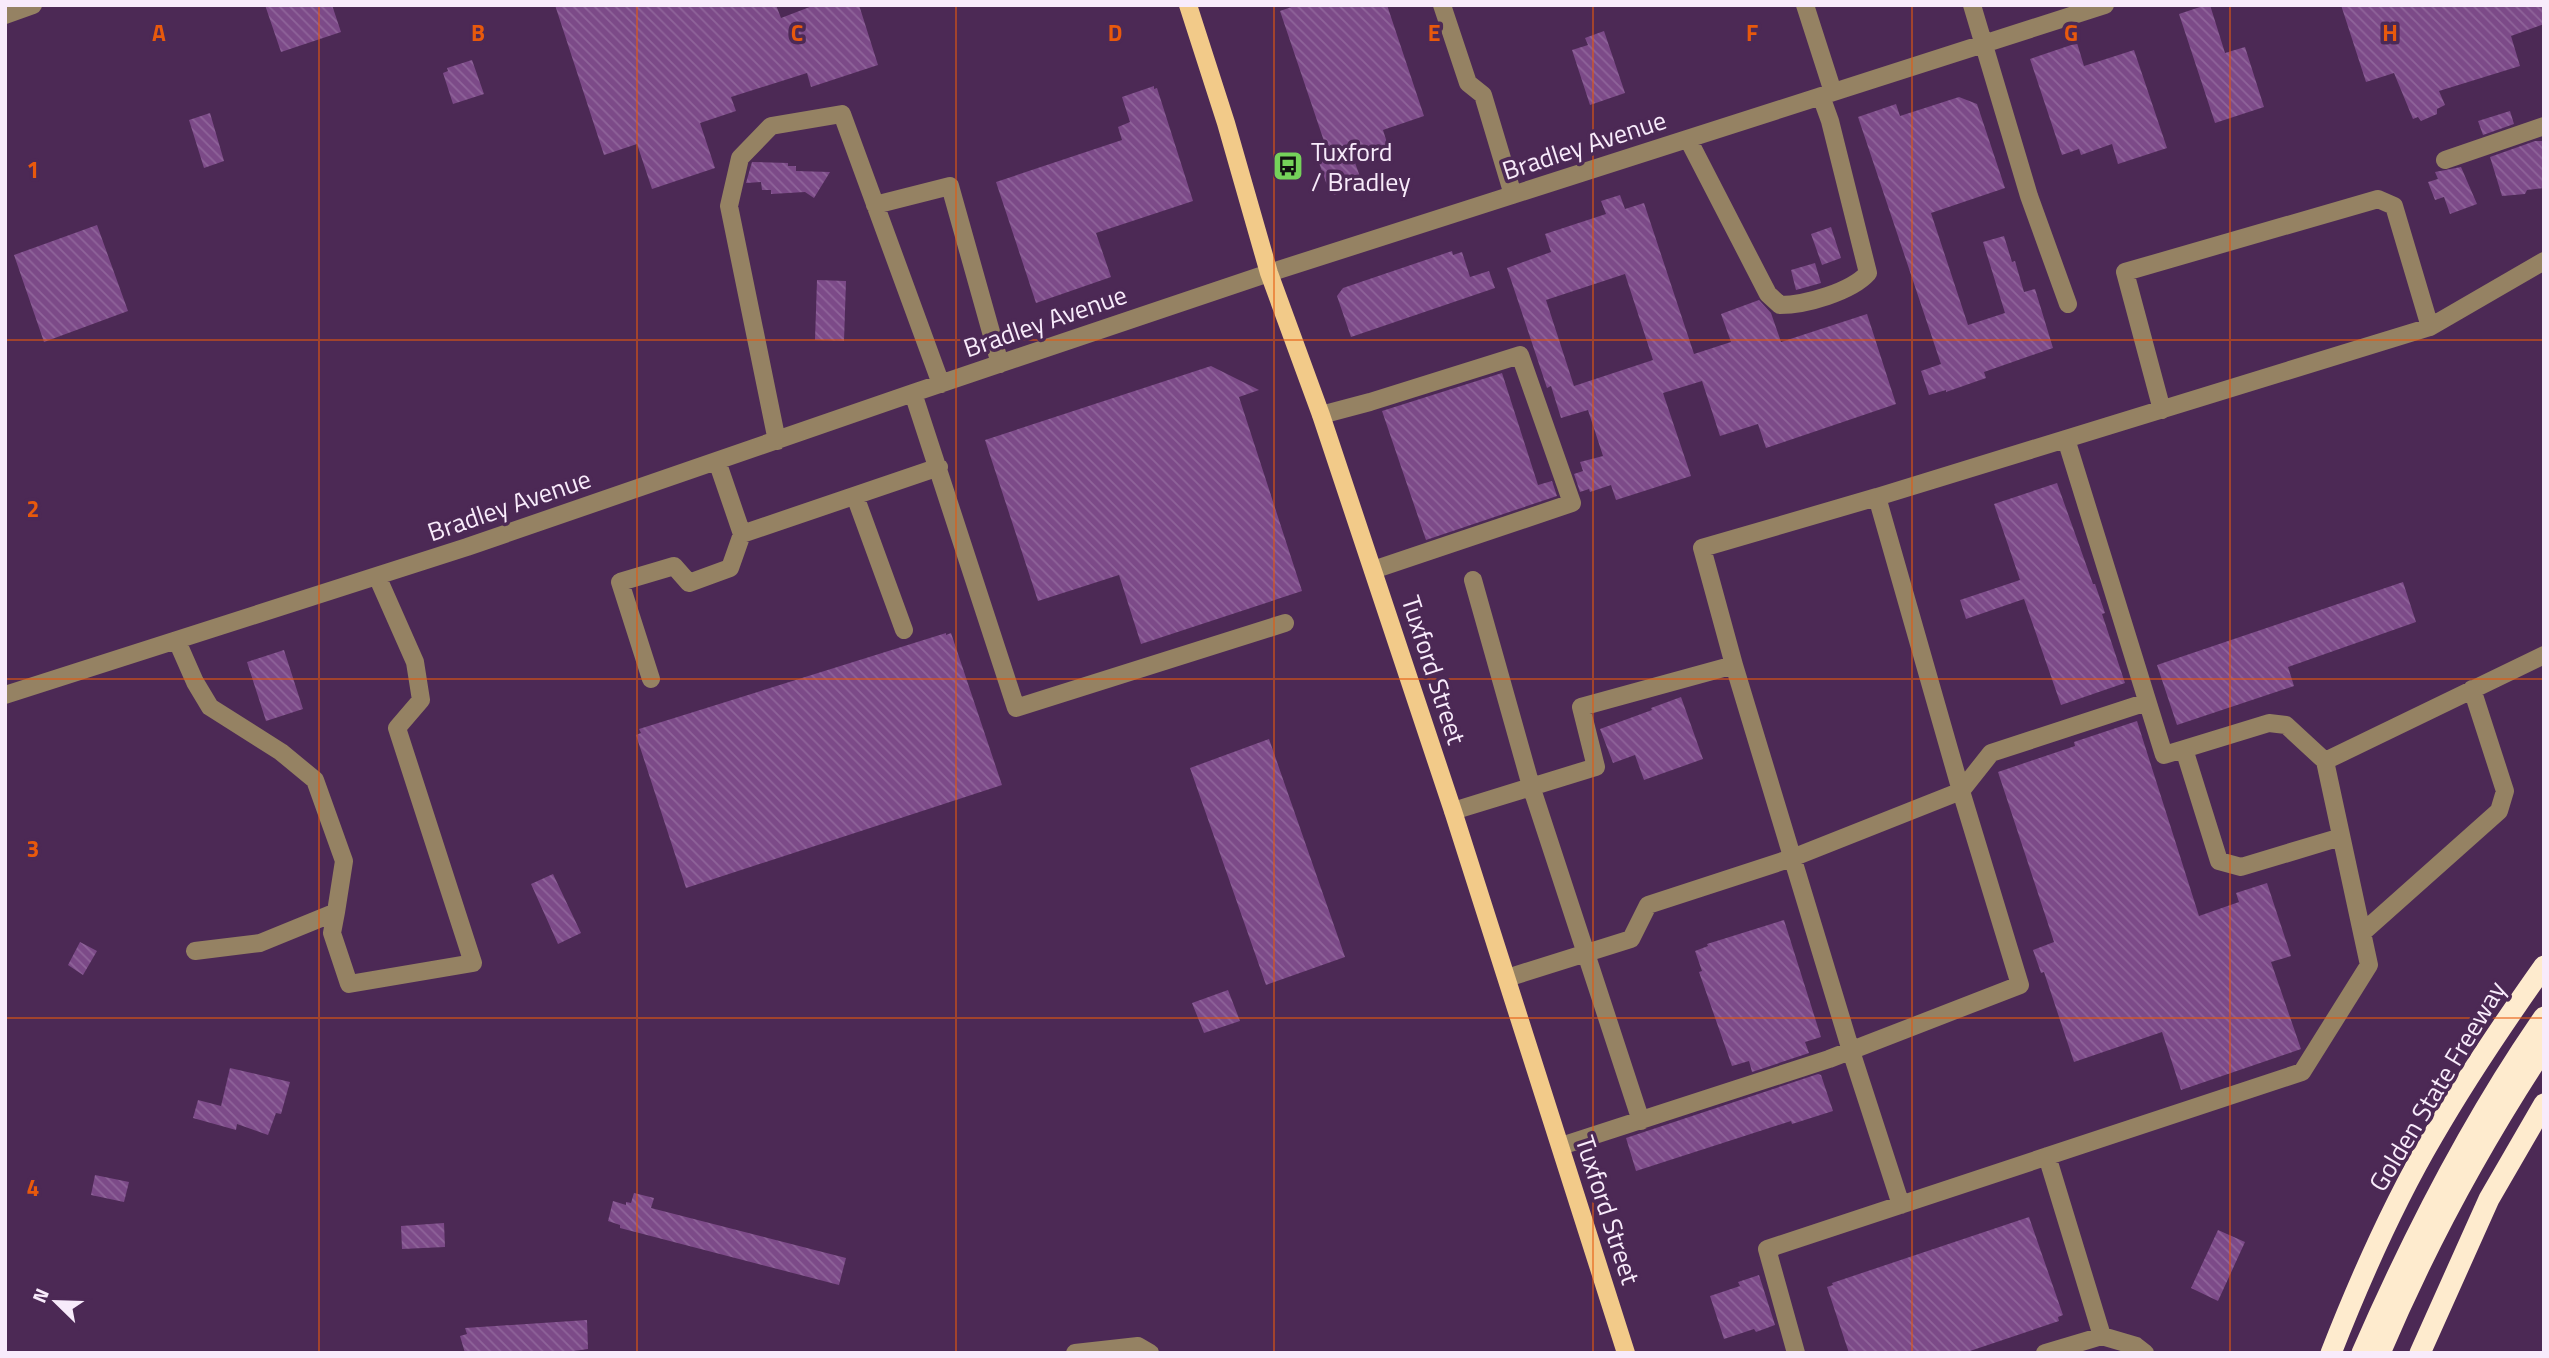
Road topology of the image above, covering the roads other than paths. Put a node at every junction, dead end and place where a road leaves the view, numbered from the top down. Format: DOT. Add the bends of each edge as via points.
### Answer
graph roads {
  1 [pos="33,5"];
  2 [pos="1188,5"];
  3 [pos="1442,5"];
  4 [pos="1805,5"];
  5 [pos="1972,5"];
  6 [pos="2105,5"];
  7 [pos="5,15"];
  8 [pos="1985,45"];
  9 [pos="1827,94"];
  10 [pos="2544,126"];
  11 [pos="1688,139"];
  12 [pos="2445,160"];
  13 [pos="1513,195"];
  14 [pos="875,205"];
  15 [pos="2544,261"];
  16 [pos="1269,273"];
  17 [pos="2068,304"];
  18 [pos="2430,327"];
  19 [pos="1000,364"];
  20 [pos="941,384"];
  21 [pos="913,393"];
  22 [pos="2162,410"];
  23 [pos="1321,415"];
  24 [pos="2066,439"];
  25 [pos="777,441"];
  26 [pos="717,461"];
  27 [pos="939,467"];
  28 [pos="855,496"];
  29 [pos="1877,497"];
  30 [pos="743,534"];
  31 [pos="1373,570"];
  32 [pos="377,576"];
  33 [pos="1473,580"];
  34 [pos="1285,622"];
  35 [pos="904,630"];
  36 [pos="177,640"];
  37 [pos="2544,655"];
  38 [pos="1734,666"];
  39 [pos="652,679"];
  40 [pos="2472,690"];
  41 [pos="5,695"];
  42 [pos="2147,702"];
  43 [pos="2184,749"];
  44 [pos="2325,761"];
  45 [pos="1531,786"];
  46 [pos="1961,791"];
  47 [pos="1453,811"];
  48 [pos="2341,837"];
  49 [pos="1791,858"];
  50 [pos="336,912"];
  51 [pos="2362,933"];
  52 [pos="195,951"];
  53 [pos="1584,954"];
  54 [pos="2544,966"];
  55 [pos="1507,978"];
  56 [pos="2544,1017"];
  57 [pos="2544,1048"];
  58 [pos="1851,1051"];
  59 [pos="2544,1104"];
  60 [pos="1634,1123"];
  61 [pos="1561,1146"];
  62 [pos="2047,1157"];
  63 [pos="1901,1205"];
  64 [pos="2102,1336"];
  65 [pos="1075,1353"];
  66 [pos="1150,1353"];
  67 [pos="1626,1353"];
  68 [pos="1796,1353"];
  69 [pos="2045,1353"];
  70 [pos="2146,1353"];
  71 [pos="2331,1353"];
  72 [pos="2362,1353"];
  73 [pos="2380,1353"];
  74 [pos="2420,1353"];
  1 -- 7 [label="street"];
  2 -- 16 [label="main road, Tuxford Street"];
  3 -- 13 [label="street" via="1468,83 1483,95"];
  4 -- 9 [label="street"];
  5 -- 8 [label="street"];
  6 -- 8 [label="street, Bradley Avenue"];
  8 -- 9 [label="street, Bradley Avenue"];
  8 -- 17 [label="street" via="2029,196"];
  9 -- 11 [label="street, Bradley Avenue"];
  9 -- 11 [label="street" via="1868,273 1860,282 1801,305 1780,305 1768,294"];
  10 -- 12 [label="street"];
  11 -- 13 [label="street, Bradley Avenue"];
  13 -- 16 [label="street, Bradley Avenue"];
  14 -- 19 [label="street" via="950,186"];
  14 -- 20 [label="street"];
  14 -- 25 [label="street" via="842,114 771,126 740,158 729,206"];
  15 -- 18 [label="street"];
  16 -- 19 [label="street, Bradley Avenue"];
  16 -- 23 [label="main road, Tuxford Street"];
  18 -- 22 [label="street"];
  18 -- 22 [label="street" via="2394,206 2378,199 2125,272"];
  19 -- 20 [label="street, Bradley Avenue"];
  20 -- 21 [label="street, Bradley Avenue"];
  21 -- 25 [label="street, Bradley Avenue"];
  21 -- 27 [label="street"];
  22 -- 24 [label="street"];
  23 -- 31 [label="main road, Tuxford Street"];
  23 -- 31 [label="street" via="1520,355 1572,503"];
  24 -- 29 [label="street"];
  24 -- 42 [label="street"];
  25 -- 26 [label="street, Bradley Avenue"];
  26 -- 30 [label="street"];
  26 -- 32 [label="street, Bradley Avenue"];
  27 -- 28 [label="street"];
  27 -- 34 [label="street" via="1016,708"];
  28 -- 30 [label="street"];
  28 -- 35 [label="street"];
  29 -- 38 [label="street" via="1702,548"];
  29 -- 46 [label="street"];
  30 -- 39 [label="street" via="730,568 720,572 689,583 674,566 620,582"];
  31 -- 47 [label="main road, Tuxford Street"];
  32 -- 36 [label="street, Bradley Avenue"];
  32 -- 50 [label="street" via="415,662 421,700 397,728 473,964 349,984 332,933"];
  33 -- 45 [label="street"];
  36 -- 41 [label="street, Bradley Avenue"];
  36 -- 50 [label="street" via="210,707 281,752 315,780 344,861"];
  37 -- 40 [label="street"];
  38 -- 45 [label="street" via="1581,707 1596,767"];
  38 -- 49 [label="street"];
  40 -- 44 [label="street"];
  40 -- 51 [label="street" via="2505,791 2498,811"];
  42 -- 43 [label="street" via="2164,755"];
  42 -- 46 [label="street" via="1991,753"];
  43 -- 44 [label="street" via="2269,723 2286,724"];
  43 -- 48 [label="street" via="2219,861 2241,867"];
  44 -- 48 [label="street"];
  45 -- 47 [label="street"];
  45 -- 53 [label="street"];
  46 -- 49 [label="street"];
  46 -- 58 [label="street" via="2020,985"];
  47 -- 55 [label="main road, Tuxford Street"];
  48 -- 51 [label="street"];
  49 -- 53 [label="street" via="1648,905 1631,939"];
  49 -- 58 [label="street"];
  50 -- 52 [label="street" via="260,943"];
  51 -- 62 [label="street" via="2369,964 2302,1072"];
  53 -- 55 [label="street"];
  53 -- 60 [label="street"];
  54 -- 71 [label="highway, Golden State Freeway" via="2432,1137 2383,1232"];
  55 -- 61 [label="main road, Tuxford Street"];
  56 -- 72 [label="highway" via="2458,1155"];
  57 -- 73 [label="highway" via="2475,1162"];
  58 -- 60 [label="street"];
  58 -- 63 [label="street"];
  59 -- 74 [label="highway" via="2489,1199"];
  60 -- 61 [label="street"];
  61 -- 67 [label="main road, Tuxford Street"];
  62 -- 63 [label="street"];
  62 -- 64 [label="street"];
  63 -- 68 [label="street" via="1768,1249"];
  64 -- 69 [label="street"];
  64 -- 70 [label="street"];
  65 -- 66 [label="street" via="1138,1346"];
}
